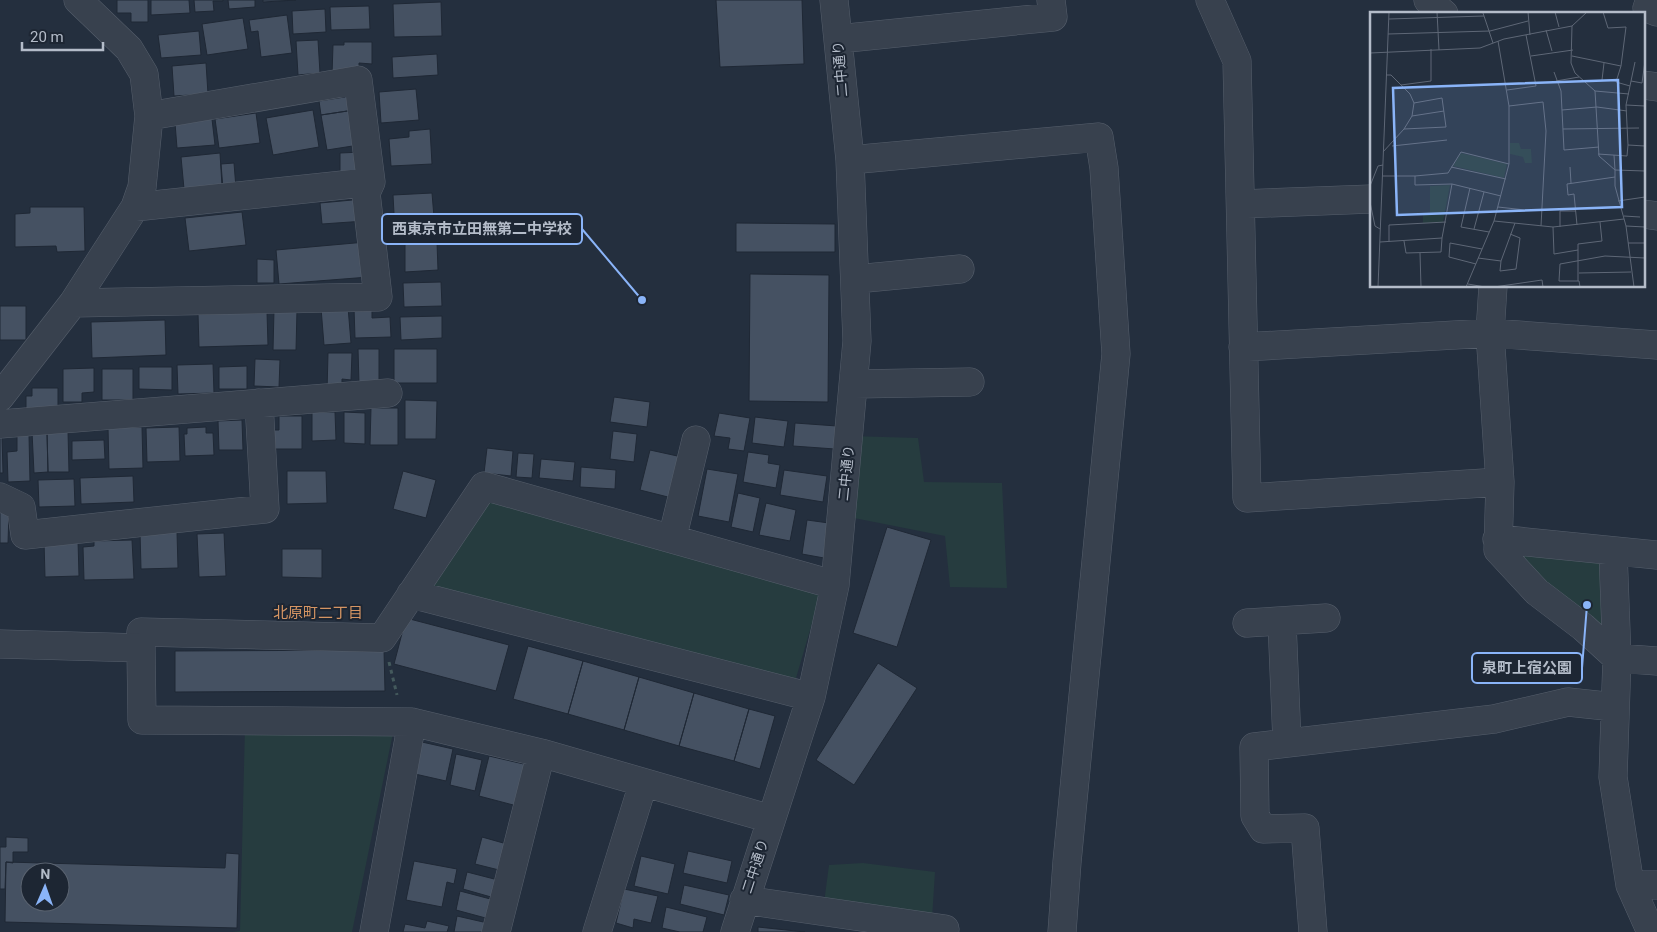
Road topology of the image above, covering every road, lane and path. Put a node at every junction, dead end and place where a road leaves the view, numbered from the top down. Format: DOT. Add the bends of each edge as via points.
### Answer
graph roads {
  1 [pos="78,0"];
  2 [pos="834,0"];
  3 [pos="1051,0"];
  4 [pos="1210,0"];
  5 [pos="1428,0"];
  6 [pos="1650,0"];
  7 [pos="1442,12"];
  8 [pos="1657,12"];
  9 [pos="838,39"];
  10 [pos="1644,85"];
  11 [pos="1657,87"];
  12 [pos="149,116"];
  13 [pos="850,160"];
  14 [pos="371,182"];
  15 [pos="1370,199"];
  16 [pos="1241,204"];
  17 [pos="135,207"];
  18 [pos="1644,214"];
  19 [pos="1657,216"];
  20 [pos="960,269"];
  21 [pos="856,279"];
  22 [pos="1493,288"];
  23 [pos="73,303"];
  24 [pos="1490,333"];
  25 [pos="1657,344"];
  26 [pos="1243,346"];
  27 [pos="970,382"];
  28 [pos="854,384"];
  29 [pos="388,393"];
  30 [pos="0,398"];
  31 [pos="259,404"];
  32 [pos="0,424"];
  33 [pos="696,440"];
  34 [pos="1500,482"];
  35 [pos="0,497"];
  36 [pos="672,539"];
  37 [pos="1497,539"];
  38 [pos="1613,551"];
  39 [pos="1657,555"];
  40 [pos="835,585"];
  41 [pos="412,594"];
  42 [pos="1326,618"];
  43 [pos="1282,622"];
  44 [pos="1247,623"];
  45 [pos="0,644"];
  46 [pos="141,648"];
  47 [pos="1617,658"];
  48 [pos="1657,661"];
  49 [pos="811,697"];
  50 [pos="1615,707"];
  51 [pos="412,722"];
  52 [pos="1287,742"];
  53 [pos="541,753"];
  54 [pos="643,784"];
  55 [pos="771,820"];
  56 [pos="1630,885"];
  57 [pos="1657,885"];
  58 [pos="744,900"];
  59 [pos="945,929"];
  60 [pos="374,932"];
  61 [pos="496,932"];
  62 [pos="598,932"];
  63 [pos="735,932"];
  64 [pos="1062,932"];
  65 [pos="1313,932"];
  66 [pos="1651,932"];
  1 -- 12 [label="street" via="129,49 144,74"];
  2 -- 9 [label="street, 二中通り"];
  3 -- 9 [label="street" via="1053,17"];
  4 -- 16 [label="street" via="1237,61"];
  5 -- 7 [label="street"];
  6 -- 8 [label="street" via="1647,8"];
  9 -- 13 [label="street, 二中通り"];
  10 -- 11 [label="street"];
  12 -- 14 [label="street" via="358,80"];
  12 -- 17 [label="street" via="142,188"];
  13 -- 21 [label="street, 二中通り"];
  13 -- 64 [label="street" via="1099,137 1104,168 1116,354"];
  14 -- 17 [label="street"];
  14 -- 23 [label="street" via="366,193 378,296"];
  15 -- 16 [label="street"];
  16 -- 26 [label="street"];
  17 -- 23 [label="street"];
  18 -- 19 [label="street"];
  20 -- 21 [label="street"];
  21 -- 28 [label="street, 二中通り"];
  22 -- 24 [label="street"];
  23 -- 30 [label="street"];
  24 -- 25 [label="street"];
  24 -- 26 [label="street"];
  24 -- 34 [label="street"];
  26 -- 34 [label="street" via="1247,498"];
  27 -- 28 [label="street"];
  28 -- 40 [label="street, 二中通り"];
  29 -- 31 [label="street"];
  31 -- 32 [label="street"];
  31 -- 35 [label="street" via="265,509 25,535 21,507"];
  33 -- 36 [label="street"];
  34 -- 37 [label="street"];
  36 -- 40 [label="street"];
  36 -- 41 [label="street" via="484,486"];
  37 -- 38 [label="street"];
  37 -- 47 [label="street" via="1498,550 1537,592"];
  38 -- 39 [label="street"];
  38 -- 47 [label="street"];
  40 -- 49 [label="street, 二中通り"];
  41 -- 46 [label="street" via="382,638 141,632"];
  41 -- 49 [label="street"];
  42 -- 43 [label="street"];
  43 -- 44 [label="street"];
  43 -- 52 [label="street"];
  45 -- 46 [label="street"];
  46 -- 51 [label="street" via="142,720"];
  47 -- 48 [label="street"];
  47 -- 50 [label="street"];
  49 -- 55 [label="street, 二中通り"];
  50 -- 52 [label="street" via="1568,702 1494,719"];
  50 -- 56 [label="street" via="1613,777"];
  51 -- 53 [label="street"];
  51 -- 60 [label="street"];
  52 -- 65 [label="street" via="1254,747 1255,816 1263,830 1305,828"];
  53 -- 54 [label="street"];
  53 -- 61 [label="street"];
  54 -- 55 [label="street"];
  54 -- 62 [label="street"];
  55 -- 58 [label="street, 二中通り"];
  56 -- 57 [label="street"];
  56 -- 66 [label="street"];
  58 -- 59 [label="street"];
  58 -- 63 [label="street, 二中通り"];
}
